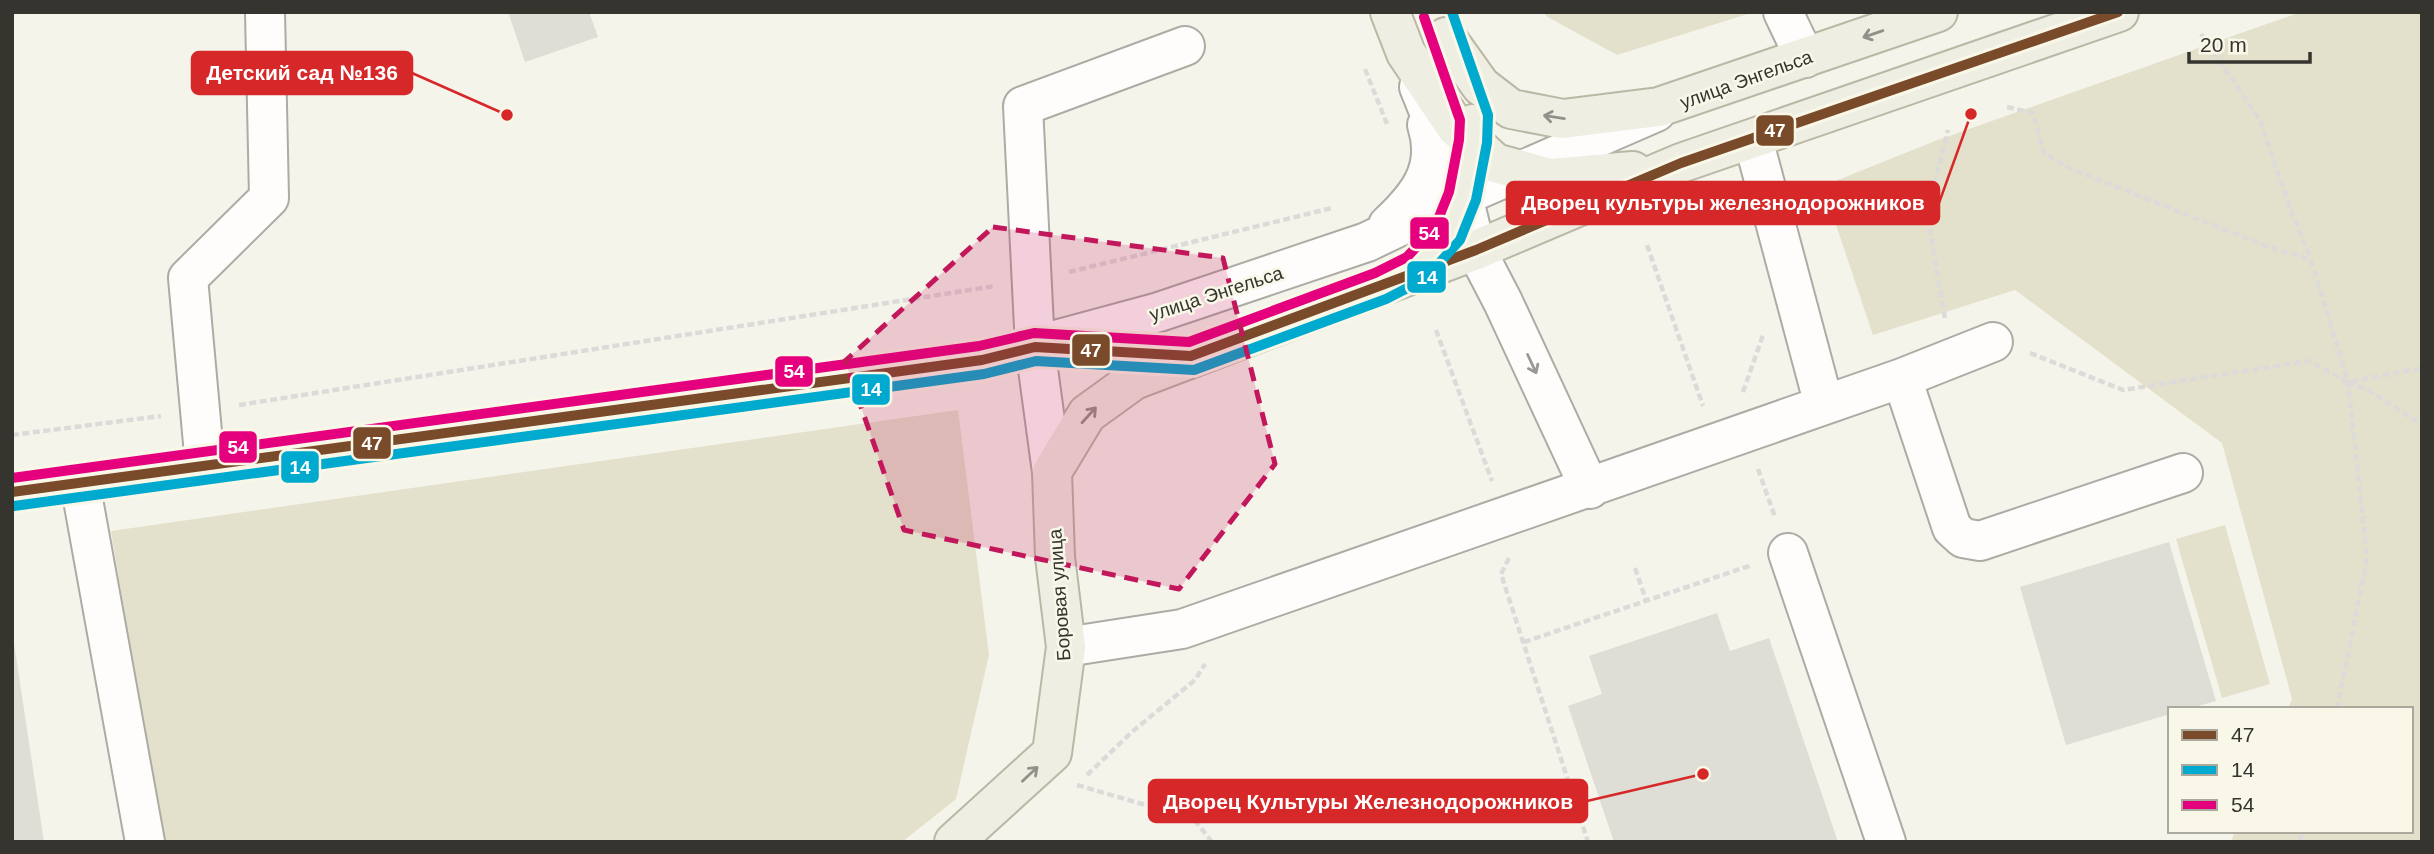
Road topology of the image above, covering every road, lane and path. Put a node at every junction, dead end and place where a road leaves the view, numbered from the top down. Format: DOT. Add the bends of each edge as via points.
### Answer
graph roads {
  1 [pos="265,12"];
  2 [pos="1390,12"];
  3 [pos="1783,12"];
  4 [pos="1938,12"];
  5 [pos="2119,12"];
  6 [pos="1442,24"];
  7 [pos="2202,34"];
  8 [pos="1185,46"];
  9 [pos="1406,53"];
  10 [pos="1805,58"];
  11 [pos="1365,69"];
  12 [pos="1693,97"];
  13 [pos="2007,107"];
  14 [pos="1387,126"];
  15 [pos="1948,130"];
  16 [pos="1753,139"];
  17 [pos="1473,142"];
  18 [pos="1681,163"];
  19 [pos="1522,170"];
  20 [pos="1463,196"];
  21 [pos="1341,206"];
  22 [pos="1367,242"];
  23 [pos="1647,245"];
  24 [pos="1476,250"];
  25 [pos="2311,260"];
  26 [pos="1032,280"];
  27 [pos="1381,286"];
  28 [pos="1760,323"];
  29 [pos="1436,330"];
  30 [pos="1993,342"];
  31 [pos="1035,347"];
  32 [pos="1191,356"];
  33 [pos="1956,356"];
  34 [pos="2422,368"];
  35 [pos="1902,378"];
  36 [pos="2348,382"];
  37 [pos="1702,402"];
  38 [pos="1824,405"];
  39 [pos="200,411"];
  40 [pos="2422,425"];
  41 [pos="1751,430"];
  42 [pos="12,435"];
  43 [pos="205,465"];
  44 [pos="1052,472"];
  45 [pos="2183,473"];
  46 [pos="80,483"];
  47 [pos="1590,489"];
  48 [pos="12,492"];
  49 [pos="1505,517"];
  50 [pos="1787,553"];
  51 [pos="1635,568"];
  52 [pos="1501,574"];
  53 [pos="1646,600"];
  54 [pos="1524,642"];
  55 [pos="1066,647"];
  56 [pos="1195,680"];
  57 [pos="2337,707"];
  58 [pos="1077,785"];
  59 [pos="1067,794"];
  60 [pos="145,842"];
  61 [pos="954,842"];
  62 [pos="1212,842"];
  63 [pos="1588,842"];
  64 [pos="1886,842"];
  1 -- 39 [label="street" via="269,198 188,278"];
  2 -- 9 [label="main road"];
  3 -- 10 [label="street"];
  4 -- 10 [label="main road, улица Энгельса, one-way"];
  5 -- 16 [label="main road, улица Энгельса"];
  12 -- 6 [label="main road, one-way" via="1659,107 1563,119 1511,109 1481,86"];
  6 -- 17 [label="main road" via="1474,118"];
  7 -- 25 [label="path" via="2260,120"];
  8 -- 26 [label="street, Боровая улица" via="1023,106"];
  9 -- 17 [label="main road" via="1456,127"];
  9 -- 20 [label="street"];
  9 -- 22 [label="street, улица Энгельса" via="1430,134 1430,164 1419,195"];
  10 -- 12 [label="main road, улица Энгельса"];
  11 -- 14 [label="path"];
  12 -- 19 [label="street, улица Энгельса"];
  13 -- 25 [label="path" via="2033,113 2045,154 2074,170"];
  15 -- 33 [label="path" via="1927,214"];
  16 -- 18 [label="main road, улица Энгельса"];
  16 -- 38 [label="street"];
  17 -- 19 [label="main road" via="1495,163"];
  17 -- 20 [label="main road"];
  18 -- 19 [label="main road" via="1550,178"];
  18 -- 24 [label="main road, улица Энгельса"];
  19 -- 20 [label="street, улица Энгельса"];
  20 -- 22 [label="street, улица Энгельса"];
  20 -- 24 [label="street"];
  20 -- 27 [label="main road" via="1447,235 1416,268"];
  21 -- 26 [label="path"];
  22 -- 31 [label="street, улица Энгельса" via="1159,312"];
  23 -- 37 [label="path"];
  24 -- 27 [label="main road, улица Энгельса"];
  24 -- 47 [label="street, one-way"];
  25 -- 36 [label="path"];
  26 -- 31 [label="street, Боровая улица"];
  26 -- 39 [label="path"];
  27 -- 32 [label="main road, улица Энгельса"];
  28 -- 41 [label="path" via="1763,336 1742,389"];
  29 -- 49 [label="path"];
  30 -- 33 [label="street"];
  30 -- 36 [label="path" via="2123,390 2308,361"];
  31 -- 32 [label="street, улица Энгельса"];
  31 -- 43 [label="street" via="968,362"];
  31 -- 44 [label="street, Боровая улица"];
  44 -- 32 [label="main road, one-way" via="1087,414 1133,380"];
  33 -- 35 [label="street"];
  34 -- 36 [label="path"];
  35 -- 38 [label="street"];
  35 -- 45 [label="street" via="1952,528 1963,538 1980,541"];
  36 -- 40 [label="path"];
  36 -- 57 [label="path" via="2367,559"];
  38 -- 41 [label="street"];
  39 -- 42 [label="path"];
  39 -- 43 [label="street"];
  41 -- 47 [label="street"];
  41 -- 50 [label="path" via="1757,465"];
  43 -- 46 [label="street"];
  44 -- 55 [label="main road, Боровая улица" via="1055,557"];
  46 -- 48 [label="street"];
  46 -- 60 [label="street"];
  47 -- 49 [label="street"];
  49 -- 55 [label="street" via="1182,629"];
  50 -- 53 [label="path"];
  50 -- 64 [label="street"];
  51 -- 53 [label="path"];
  52 -- 54 [label="path"];
  53 -- 54 [label="path"];
  54 -- 63 [label="path"];
  61 -- 55 [label="main road, Боровая улица, one-way" via="1052,753"];
  56 -- 58 [label="path"];
  58 -- 59 [label="path"];
  58 -- 62 [label="path" via="1142,804 1186,809"];
}
